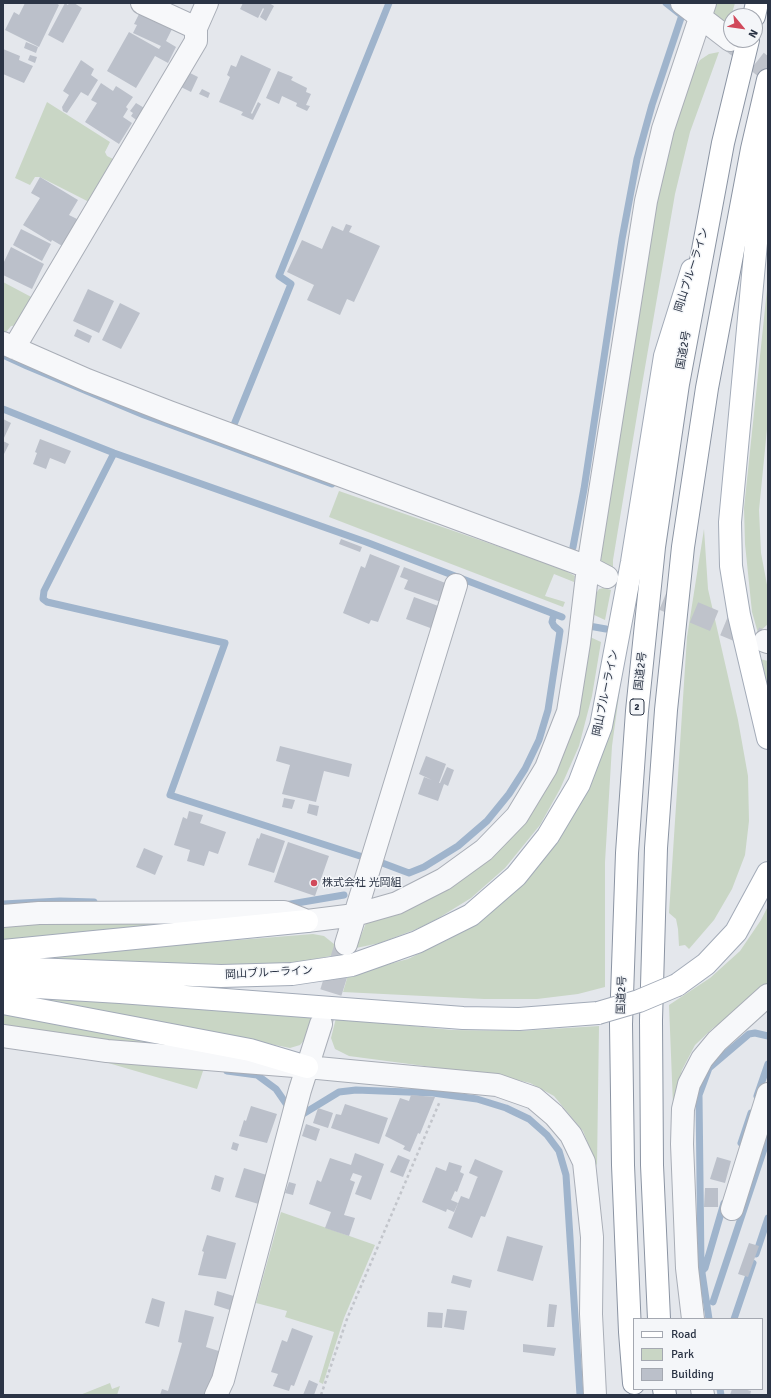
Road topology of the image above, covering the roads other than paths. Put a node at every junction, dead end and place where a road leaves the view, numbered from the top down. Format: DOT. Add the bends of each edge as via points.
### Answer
graph roads {
  1 [pos="142,3"];
  2 [pos="207,3"];
  3 [pos="682,3"];
  4 [pos="703,10"];
  5 [pos="723,27"];
  6 [pos="196,28"];
  7 [pos="738,48"];
  8 [pos="768,80"];
  9 [pos="768,114"];
  10 [pos="707,222"];
  11 [pos="8,346"];
  12 [pos="588,567"];
  13 [pos="607,577"];
  14 [pos="456,585"];
  15 [pos="768,738"];
  16 [pos="768,873"];
  17 [pos="355,915"];
  18 [pos="3,916"];
  19 [pos="307,921"];
  20 [pos="346,944"];
  21 [pos="3,951"];
  22 [pos="3,968"];
  23 [pos="3,985"];
  24 [pos="768,995"];
  25 [pos="3,1003"];
  26 [pos="321,1024"];
  27 [pos="3,1036"];
  28 [pos="307,1067"];
  29 [pos="768,1094"];
  30 [pos="732,1209"];
  31 [pos="659,1318"];
  32 [pos="693,1318"];
  33 [pos="633,1370"];
  34 [pos="216,1395"];
  35 [pos="595,1395"];
  1 -- 6 [label="street"];
  2 -- 6 [label="street"];
  3 -- 4 [label="street"];
  4 -- 5 [label="street"];
  4 -- 12 [label="street" via="663,128 646,201"];
  6 -- 11 [label="street" via="196,41"];
  7 -- 10 [label="main road, 国道2号 / 2" via="723,143"];
  8 -- 31 [label="main road" via="706,388 683,547 666,710 656,848 652,1020 652,1165"];
  9 -- 15 [label="main road" via="730,522 731,566 739,615"];
  10 -- 22 [label="main road, 岡山ブルーライン" via="665,356 632,562 601,726 579,784 548,836 516,876 471,915 417,942 352,965 292,974 221,976"];
  10 -- 33 [label="main road, 国道2号 / 2" via="678,384 654,547 637,711 627,853 621,1024 623,1165"];
  11 -- 12 [label="street" via="169,412"];
  12 -- 13 [label="street"];
  12 -- 17 [label="street" via="568,712 546,768 517,816 484,850 444,879 397,903"];
  14 -- 17 [label="street"];
  16 -- 23 [label="main road, bridge" via="736,932 706,964 677,985 639,1002 598,1014 519,1019 463,1018"];
  17 -- 19 [label="street"];
  17 -- 20 [label="street"];
  18 -- 19 [label="street" via="39,913 284,912"];
  19 -- 21 [label="main road"];
  24 -- 32 [label="street" via="717,1041 702,1059 687,1090 683,1109 683,1152 687,1268"];
  25 -- 28 [label="main road" via="250,1050"];
  26 -- 28 [label="street"];
  27 -- 28 [label="street" via="107,1051"];
  28 -- 34 [label="street" via="223,1380"];
  28 -- 35 [label="street" via="497,1085 534,1098 554,1115 571,1135 584,1162 592,1237 591,1314"];
  29 -- 30 [label="street"];
}
